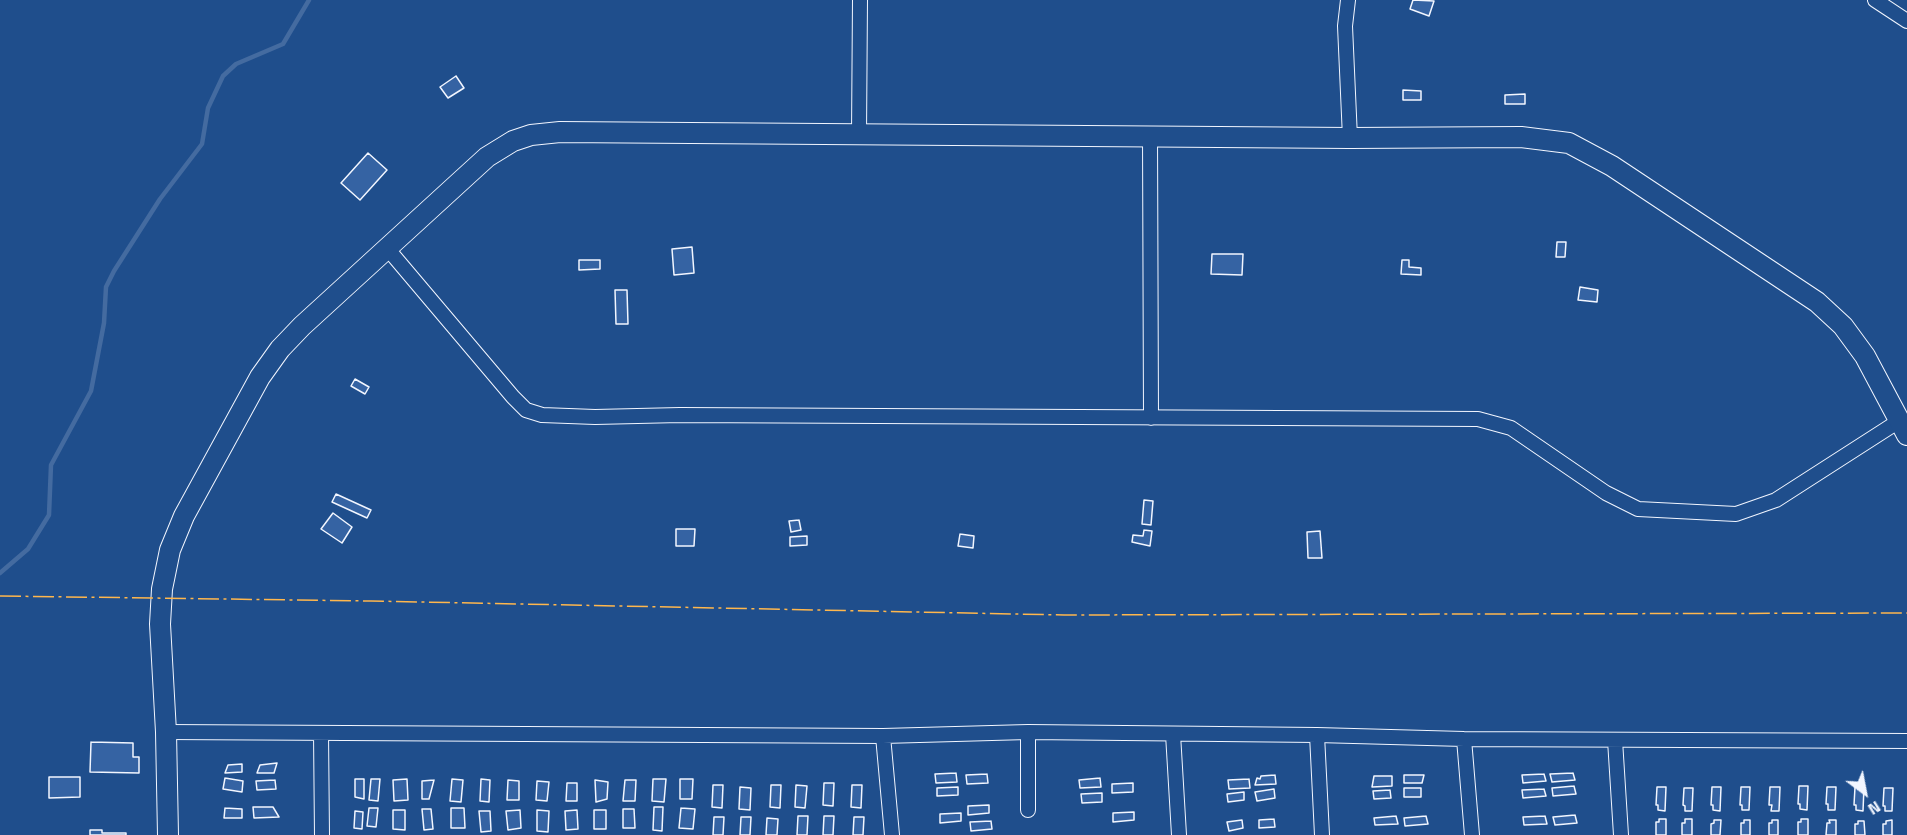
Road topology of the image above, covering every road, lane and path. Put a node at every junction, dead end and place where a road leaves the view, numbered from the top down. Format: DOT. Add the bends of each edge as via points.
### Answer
graph roads {
  1 [pos="860,0"];
  2 [pos="1348,0"];
  3 [pos="1875,0"];
  4 [pos="1907,21"];
  5 [pos="859,134"];
  6 [pos="1150,136"];
  7 [pos="1350,138"];
  8 [pos="387,248"];
  9 [pos="1151,418"];
  10 [pos="1903,428"];
  11 [pos="166,732"];
  12 [pos="1028,732"];
  13 [pos="321,733"];
  14 [pos="1173,734"];
  15 [pos="1317,735"];
  16 [pos="883,736"];
  17 [pos="1464,739"];
  18 [pos="1615,740"];
  19 [pos="1907,741"];
  20 [pos="1028,810"];
  21 [pos="168,835"];
  22 [pos="322,835"];
  23 [pos="892,835"];
  24 [pos="1179,835"];
  25 [pos="1322,835"];
  26 [pos="1472,835"];
  27 [pos="1621,835"];
  1 -- 5 [label="street"];
  2 -- 7 [label="street" via="1345,26"];
  3 -- 4 [label="street"];
  5 -- 6 [label="street"];
  5 -- 8 [label="street" via="531,135 487,157"];
  6 -- 7 [label="street"];
  6 -- 9 [label="street"];
  7 -- 10 [label="street" via="1521,137 1569,143 1612,166 1817,302 1843,326 1865,356"];
  8 -- 9 [label="street" via="513,397 526,410 542,415"];
  8 -- 11 [label="street" via="280,349 260,377 177,532 162,589 160,624"];
  9 -- 10 [label="street" via="1478,419 1511,428 1606,493 1638,509 1736,514 1776,500"];
  11 -- 13 [label="street"];
  11 -- 21 [label="street"];
  12 -- 14 [label="street"];
  12 -- 16 [label="street"];
  12 -- 20 [label="street"];
  13 -- 16 [label="street"];
  13 -- 22 [label="street"];
  14 -- 15 [label="street"];
  14 -- 24 [label="street"];
  15 -- 17 [label="street"];
  15 -- 25 [label="street"];
  16 -- 23 [label="street"];
  17 -- 18 [label="street"];
  17 -- 26 [label="street"];
  18 -- 19 [label="street"];
  18 -- 27 [label="street"];
}
